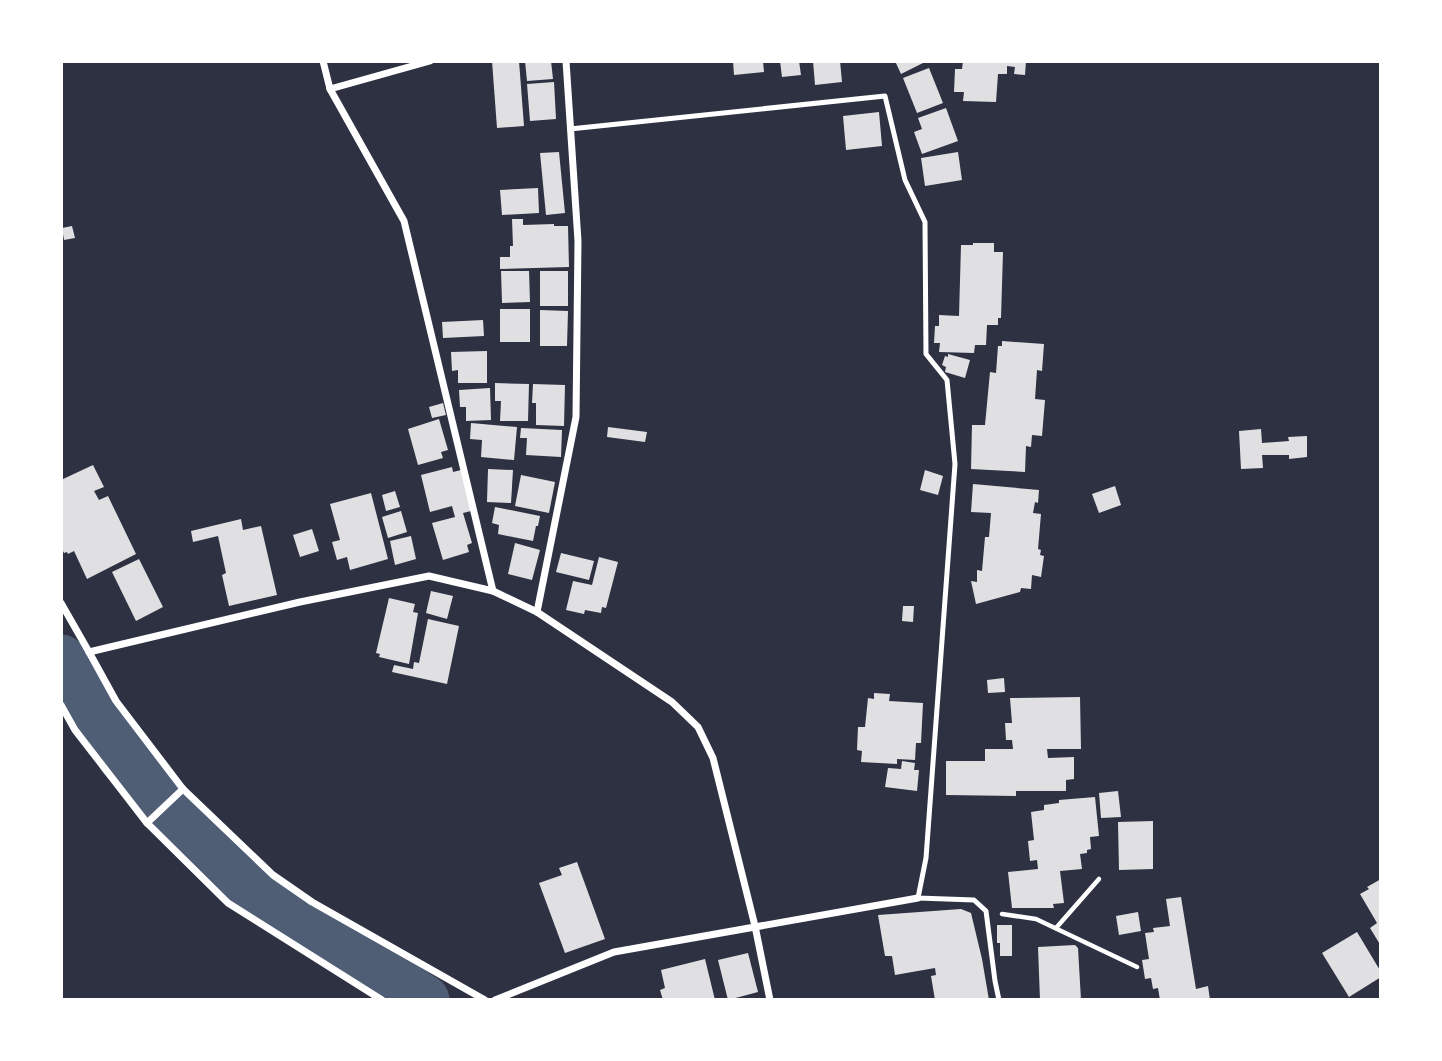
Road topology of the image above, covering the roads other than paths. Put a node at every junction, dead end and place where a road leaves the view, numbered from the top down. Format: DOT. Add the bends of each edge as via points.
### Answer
graph roads {
  1 [pos="323,61"];
  2 [pos="430,61"];
  3 [pos="566,61"];
  4 [pos="330,89"];
  5 [pos="570,129"];
  6 [pos="493,591"];
  7 [pos="61,603"];
  8 [pos="537,612"];
  9 [pos="89,652"];
  10 [pos="61,705"];
  11 [pos="183,789"];
  12 [pos="147,823"];
  13 [pos="918,898"];
  14 [pos="755,926"];
  15 [pos="382,1000"];
  16 [pos="485,1000"];
  17 [pos="495,1000"];
  18 [pos="770,1000"];
  19 [pos="999,1000"];
  1 -- 4 [label="street"];
  2 -- 4 [label="street"];
  3 -- 5 [label="street"];
  4 -- 6 [label="street" via="404,221"];
  5 -- 8 [label="street" via="578,241 576,417"];
  5 -- 13 [label="lane" via="885,96 905,180 925,222 926,354 947,380 955,464 926,858"];
  6 -- 8 [label="street"];
  6 -- 9 [label="street" via="429,576"];
  7 -- 9 [label="street"];
  8 -- 14 [label="street" via="672,702 698,727 713,758"];
  9 -- 11 [label="street" via="116,701"];
  10 -- 12 [label="street"];
  11 -- 12 [label="street"];
  11 -- 16 [label="street" via="273,875"];
  12 -- 15 [label="street" via="228,903"];
  13 -- 14 [label="street"];
  13 -- 19 [label="lane" via="974,901 986,911"];
  14 -- 17 [label="street" via="614,952"];
  14 -- 18 [label="street"];
}
